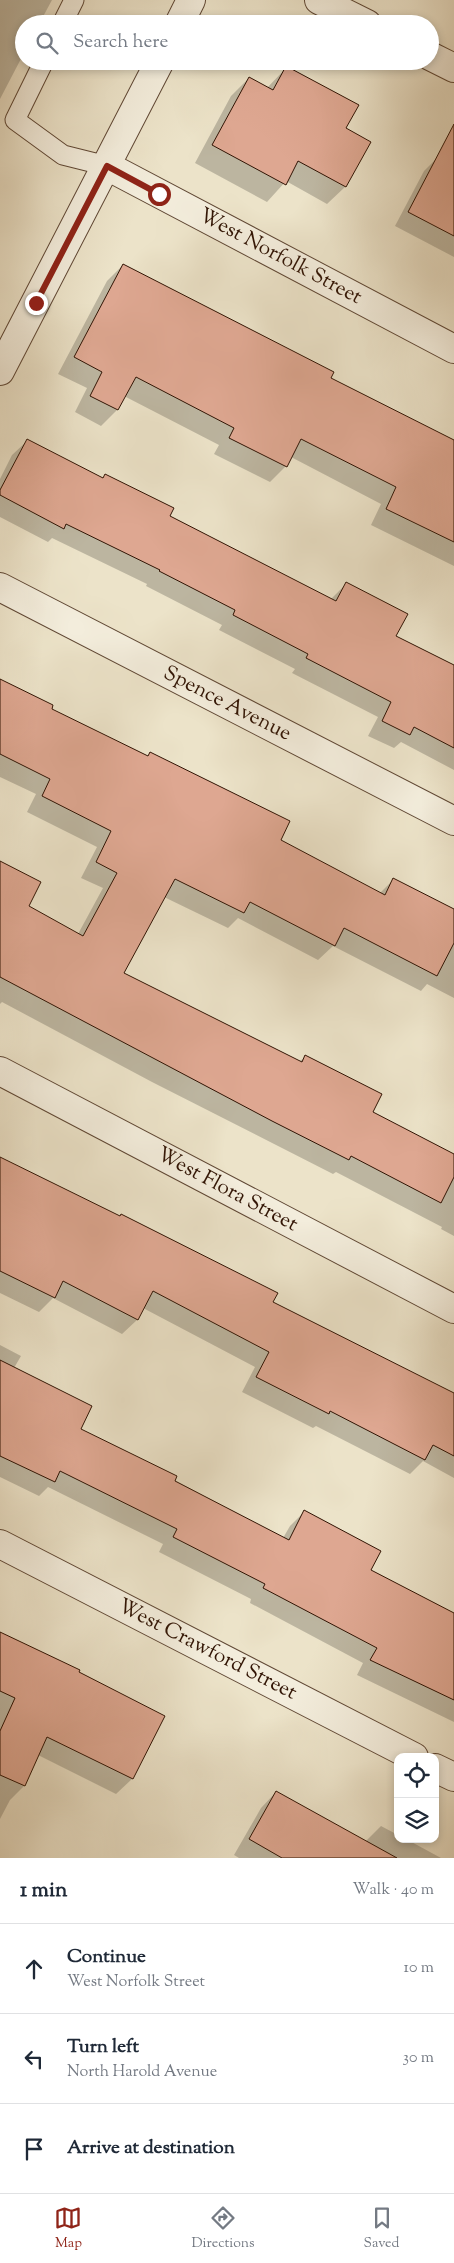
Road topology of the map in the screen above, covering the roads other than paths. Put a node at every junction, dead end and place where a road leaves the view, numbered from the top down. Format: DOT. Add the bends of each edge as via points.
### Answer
graph roads {
  1 [pos="74,0"];
  2 [pos="191,0"];
  3 [pos="319,0"];
  4 [pos="66,15"];
  5 [pos="184,15"];
  6 [pos="348,15"];
  7 [pos="439,60"];
  8 [pos="454,68"];
  9 [pos="39,70"];
  10 [pos="155,70"];
  11 [pos="107,166"];
  12 [pos="454,349"];
  13 [pos="0,371"];
  14 [pos="0,586"];
  15 [pos="454,821"];
  16 [pos="0,1071"];
  17 [pos="454,1309"];
  18 [pos="0,1544"];
  19 [pos="406,1753"];
  20 [pos="439,1770"];
  21 [pos="454,1777"];
  1 -- 4 [label="lane"];
  2 -- 5 [label="street"];
  3 -- 6 [label="street"];
  7 -- 8 [label="street"];
  9 -- 11 [label="lane" via="14,120 63,155"];
  10 -- 11 [label="street"];
  11 -- 12 [label="street, West Norfolk Street"];
  11 -- 13 [label="street"];
  14 -- 15 [label="street, Spence Avenue"];
  16 -- 17 [label="street, West Flora Street"];
  18 -- 19 [label="street, West Crawford Street"];
  20 -- 21 [label="street"];
}
